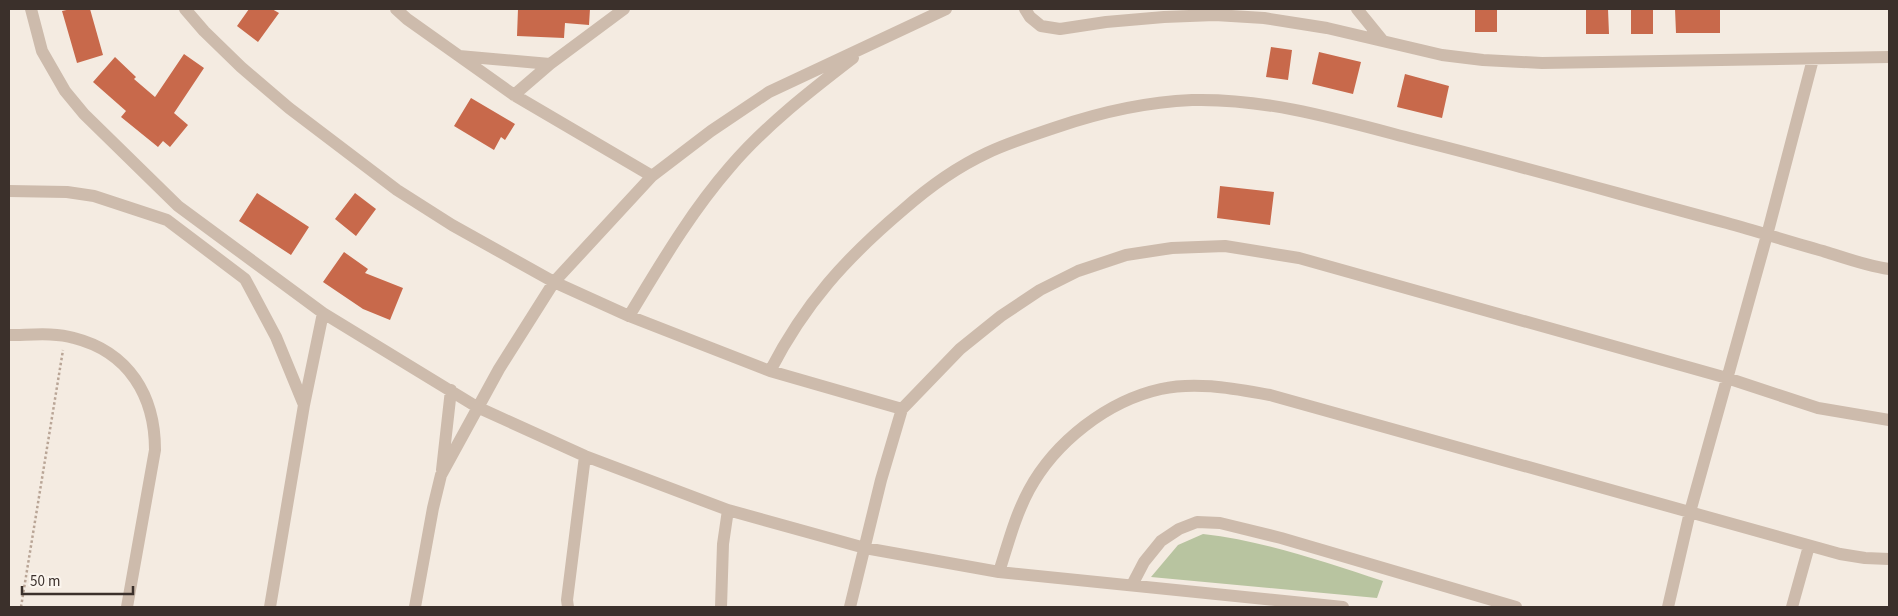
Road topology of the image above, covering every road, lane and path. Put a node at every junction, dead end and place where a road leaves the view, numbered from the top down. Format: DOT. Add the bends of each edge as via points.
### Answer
graph roads {
  1 [pos="31,9"];
  2 [pos="185,9"];
  3 [pos="396,9"];
  4 [pos="624,9"];
  5 [pos="946,9"];
  6 [pos="1025,9"];
  7 [pos="1357,9"];
  8 [pos="1383,41"];
  9 [pos="871,45"];
  10 [pos="459,56"];
  11 [pos="1889,57"];
  12 [pos="1813,59"];
  13 [pos="550,64"];
  14 [pos="514,95"];
  15 [pos="652,176"];
  16 [pos="9,191"];
  17 [pos="178,206"];
  18 [pos="167,220"];
  19 [pos="1767,235"];
  20 [pos="258,264"];
  21 [pos="1889,269"];
  22 [pos="245,280"];
  23 [pos="554,282"];
  24 [pos="323,313"];
  25 [pos="629,316"];
  26 [pos="9,335"];
  27 [pos="65,336"];
  28 [pos="770,371"];
  29 [pos="1727,378"];
  30 [pos="451,390"];
  31 [pos="304,405"];
  32 [pos="477,407"];
  33 [pos="902,409"];
  34 [pos="1889,420"];
  35 [pos="585,456"];
  36 [pos="441,475"];
  37 [pos="728,510"];
  38 [pos="1690,512"];
  39 [pos="1809,546"];
  40 [pos="865,548"];
  41 [pos="1889,559"];
  42 [pos="999,572"];
  43 [pos="1132,585"];
  44 [pos="567,605"];
  45 [pos="20,607"];
  46 [pos="127,607"];
  47 [pos="270,607"];
  48 [pos="415,607"];
  49 [pos="721,607"];
  50 [pos="850,607"];
  51 [pos="1343,607"];
  52 [pos="1516,607"];
  53 [pos="1668,607"];
  54 [pos="1792,607"];
  1 -- 17 [label="street" via="42,51 65,92"];
  2 -- 23 [label="street" via="241,67 289,108 397,190"];
  3 -- 10 [label="street"];
  4 -- 13 [label="street"];
  5 -- 9 [label="street"];
  6 -- 8 [label="street" via="1041,26 1060,29 1164,16 1215,15 1297,23"];
  7 -- 8 [label="street"];
  8 -- 12 [label="street" via="1442,55 1542,63"];
  9 -- 15 [label="street" via="769,92"];
  9 -- 25 [label="street" via="774,122 730,167 672,244"];
  10 -- 13 [label="street"];
  10 -- 14 [label="street"];
  11 -- 12 [label="street"];
  12 -- 19 [label="street"];
  13 -- 14 [label="street"];
  14 -- 15 [label="street"];
  15 -- 23 [label="street"];
  16 -- 18 [label="street" via="94,196"];
  17 -- 18 [label="street"];
  17 -- 20 [label="street"];
  18 -- 22 [label="street"];
  19 -- 21 [label="street"];
  19 -- 28 [label="street" via="1307,112 1194,100 1131,106 1078,120 985,154 949,174 887,223 833,275 801,318"];
  19 -- 29 [label="street"];
  20 -- 22 [label="street"];
  20 -- 24 [label="street"];
  22 -- 31 [label="street" via="276,337"];
  23 -- 25 [label="street"];
  23 -- 32 [label="street"];
  24 -- 30 [label="street"];
  24 -- 31 [label="street"];
  25 -- 28 [label="street"];
  26 -- 27 [label="street"];
  27 -- 45 [label="path"];
  27 -- 46 [label="street" via="90,344 119,360 132,373 151,411 156,450"];
  28 -- 33 [label="street"];
  29 -- 33 [label="street" via="1299,258 1225,246 1126,255 1078,271 1040,290 1000,316 960,350"];
  29 -- 34 [label="street" via="1818,408"];
  29 -- 38 [label="street"];
  30 -- 32 [label="street"];
  30 -- 36 [label="street"];
  31 -- 47 [label="street"];
  32 -- 35 [label="street"];
  32 -- 36 [label="street"];
  33 -- 40 [label="street"];
  35 -- 37 [label="street"];
  35 -- 44 [label="street"];
  36 -- 48 [label="street"];
  37 -- 40 [label="street"];
  37 -- 49 [label="street" via="723,544"];
  38 -- 39 [label="street"];
  38 -- 42 [label="street" via="1270,395 1228,387 1162,389 1126,400 1101,415 1048,461 1016,517"];
  38 -- 53 [label="street"];
  39 -- 41 [label="street" via="1857,557"];
  39 -- 54 [label="street"];
  40 -- 42 [label="street"];
  40 -- 50 [label="street"];
  42 -- 43 [label="street"];
  43 -- 51 [label="street"];
  43 -- 52 [label="street" via="1144,562 1161,541 1197,522 1220,523"];
}
